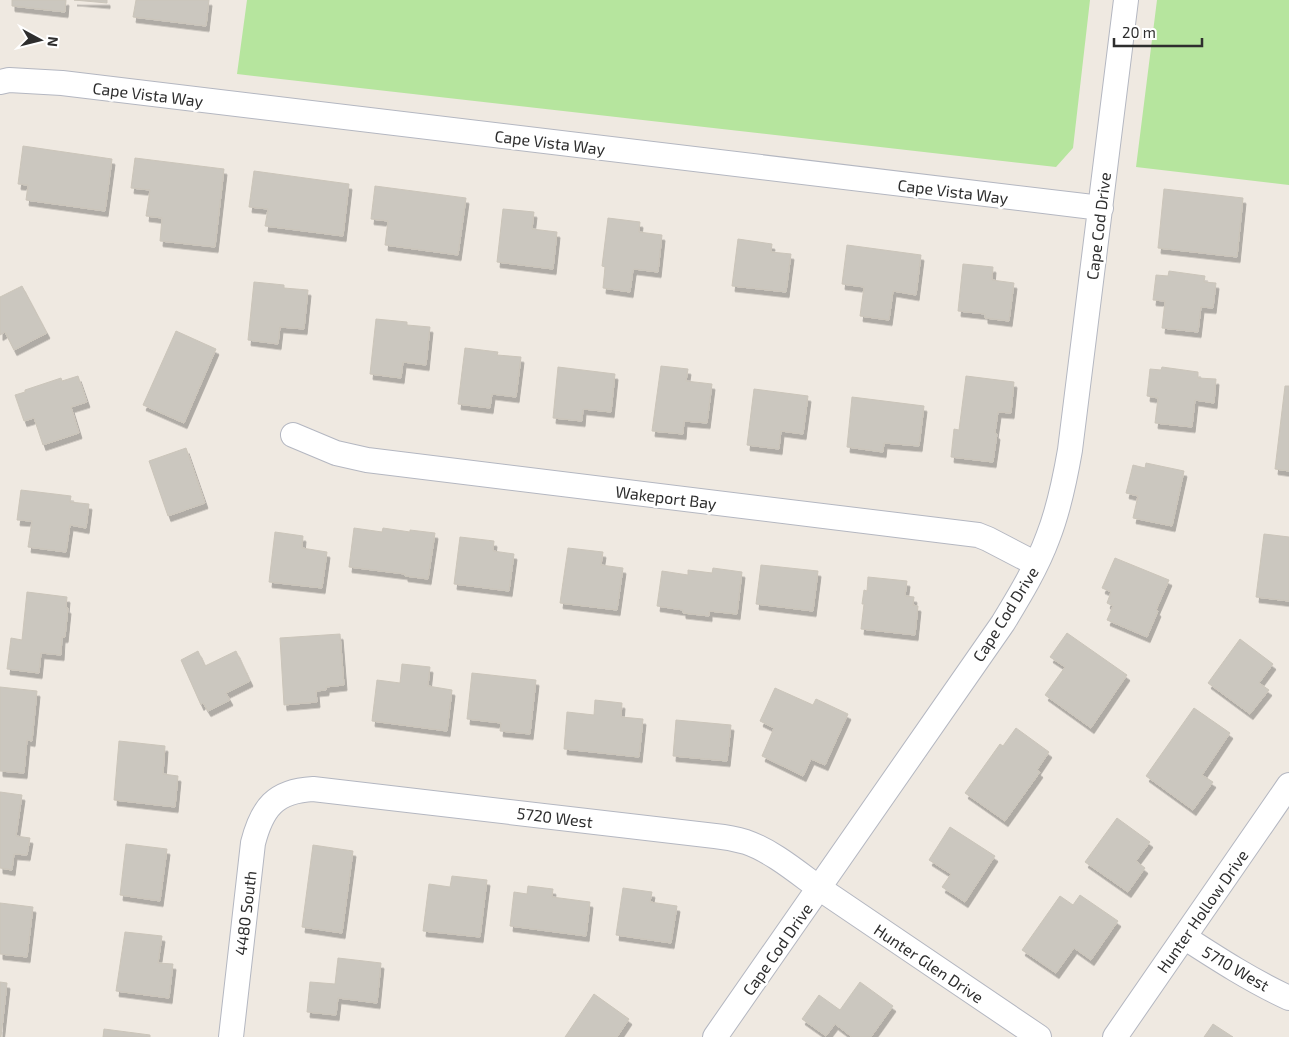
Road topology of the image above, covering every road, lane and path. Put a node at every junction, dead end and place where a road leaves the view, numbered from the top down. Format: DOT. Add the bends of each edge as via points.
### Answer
graph roads {
  1 [pos="1126,0"];
  2 [pos="0,82"];
  3 [pos="1101,208"];
  4 [pos="293,435"];
  5 [pos="1036,564"];
  6 [pos="1289,785"];
  7 [pos="279,798"];
  8 [pos="819,888"];
  9 [pos="1184,937"];
  10 [pos="1289,998"];
  11 [pos="231,1037"];
  12 [pos="715,1037"];
  13 [pos="1039,1037"];
  14 [pos="1115,1037"];
  1 -- 3 [label="street, Cape Cod Drive"];
  2 -- 3 [label="street, Cape Vista Way" via="72,84"];
  3 -- 5 [label="street, Cape Cod Drive" via="1065,479 1049,536"];
  4 -- 5 [label="street, Wakeport Bay" via="336,453 367,460 978,535"];
  5 -- 8 [label="street, Cape Cod Drive" via="1003,622"];
  6 -- 9 [label="street, Hunter Hollow Drive"];
  7 -- 8 [label="street, 5720 West" via="290,792 324,789 731,838 760,848"];
  7 -- 11 [label="street, 4480 South" via="262,817 253,843"];
  8 -- 12 [label="street, Cape Cod Drive"];
  8 -- 13 [label="street, Hunter Glen Drive"];
  9 -- 10 [label="street, 5710 West" via="1256,982"];
  9 -- 14 [label="street, Hunter Hollow Drive"];
}
